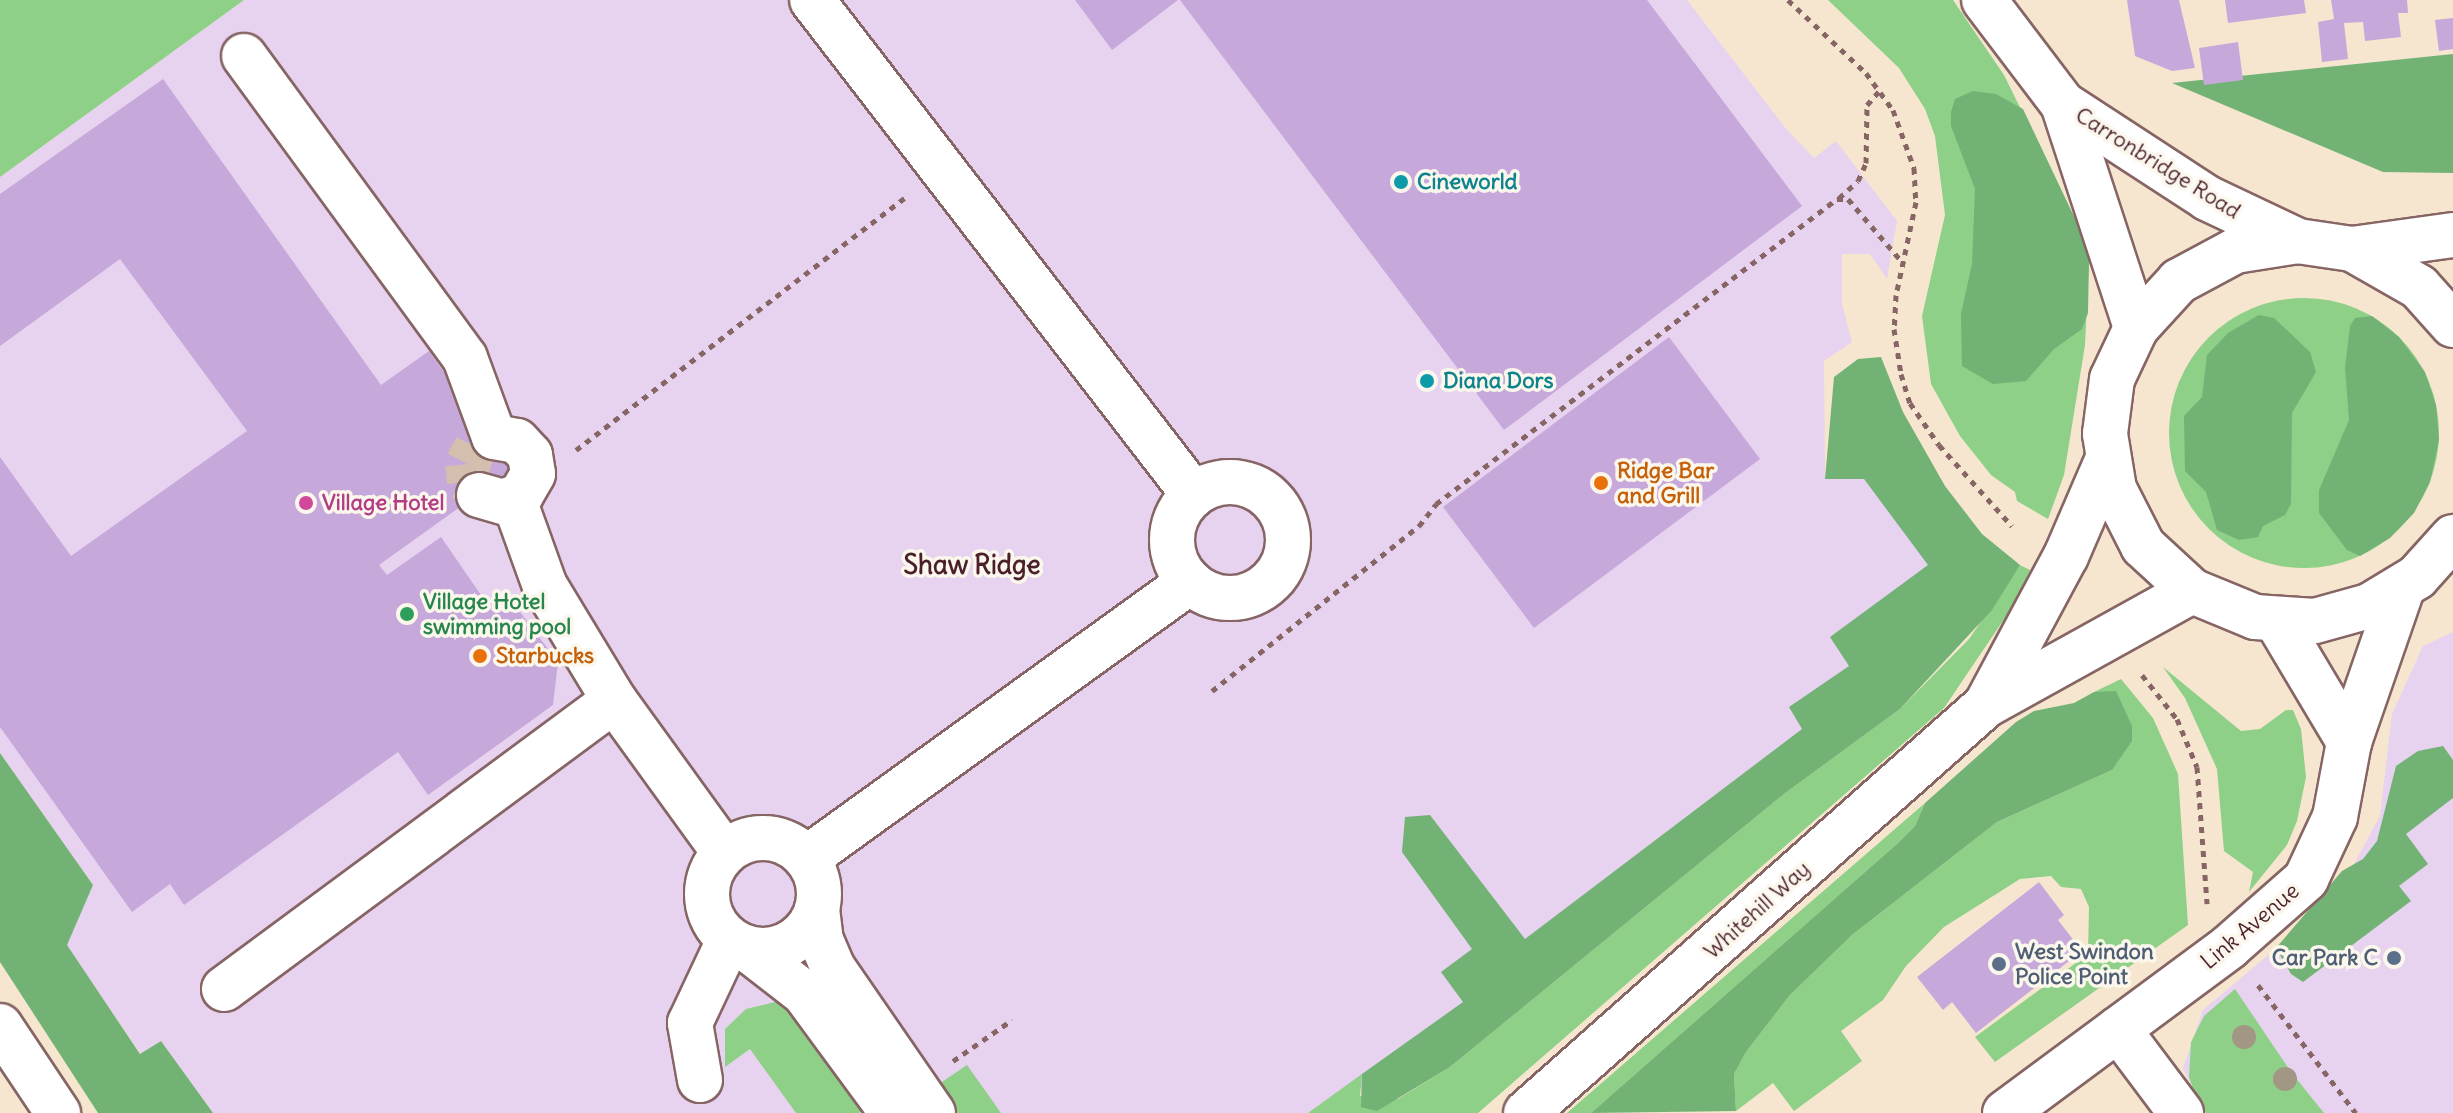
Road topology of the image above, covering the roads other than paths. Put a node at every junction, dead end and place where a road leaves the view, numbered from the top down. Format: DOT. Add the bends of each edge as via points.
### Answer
graph roads {
  1 [pos="812,0"];
  2 [pos="1984,0"];
  3 [pos="244,56"];
  4 [pos="2063,104"];
  5 [pos="2453,235"];
  6 [pos="2298,241"];
  7 [pos="2352,249"];
  8 [pos="2453,325"];
  9 [pos="2136,328"];
  10 [pos="2107,461"];
  11 [pos="1194,495"];
  12 [pos="2453,537"];
  13 [pos="2424,580"];
  14 [pos="1190,582"];
  15 [pos="2192,591"];
  16 [pos="2277,621"];
  17 [pos="614,700"];
  18 [pos="1986,705"];
  19 [pos="2349,742"];
  20 [pos="724,852"];
  21 [pos="807,858"];
  22 [pos="817,909"];
  23 [pos="738,944"];
  24 [pos="224,989"];
  25 [pos="0,1026"];
  26 [pos="2118,1029"];
  27 [pos="700,1080"];
  28 [pos="58,1113"];
  29 [pos="892,1113"];
  30 [pos="933,1113"];
  31 [pos="1526,1113"];
  32 [pos="2005,1113"];
  33 [pos="2181,1113"];
  1 -- 11 [label="street"];
  2 -- 4 [label="street, Carronbridge Road"];
  3 -- 17 [label="street" via="465,358 494,437 517,441 530,455 507,493 545,586"];
  4 -- 6 [label="street, Carronbridge Road" via="2207,198"];
  4 -- 9 [label="street, Carronbridge Road"];
  5 -- 7 [label="street"];
  6 -- 7 [label="street"];
  6 -- 9 [label="street" via="2246,249 2206,264 2179,281"];
  7 -- 8 [label="street" via="2410,280"];
  9 -- 10 [label="street" via="2122,352 2106,405"];
  10 -- 15 [label="street" via="2126,519 2143,546"];
  10 -- 18 [label="street, Whitehill Way" via="2066,556"];
  11 -- 14 [label="street" via="1179,514 1172,537 1177,561"];
  11 -- 14 [label="street" via="1235,482 1262,491 1282,513 1288,541 1281,569 1255,592 1221,597"];
  12 -- 13 [label="street"];
  13 -- 16 [label="street" via="2352,613"];
  13 -- 19 [label="street, Link Avenue"];
  14 -- 21 [label="street"];
  15 -- 16 [label="street" via="2233,611"];
  15 -- 18 [label="street, Whitehill Way"];
  16 -- 19 [label="street"];
  17 -- 20 [label="street"];
  17 -- 24 [label="street"];
  18 -- 31 [label="street, Whitehill Way"];
  19 -- 26 [label="street, Link Avenue" via="2335,817 2322,852 2277,908"];
  20 -- 21 [label="street" via="767,837 795,847"];
  20 -- 23 [label="street" via="708,881 706,897 717,928"];
  21 -- 22 [label="street" via="816,873"];
  22 -- 23 [label="street" via="798,939 764,951"];
  22 -- 30 [label="street" via="821,940 833,968"];
  23 -- 27 [label="street" via="690,1023"];
  23 -- 29 [label="street" via="804,993"];
  25 -- 28 [label="street"];
  26 -- 32 [label="street, Link Avenue"];
  26 -- 33 [label="street"];
}
